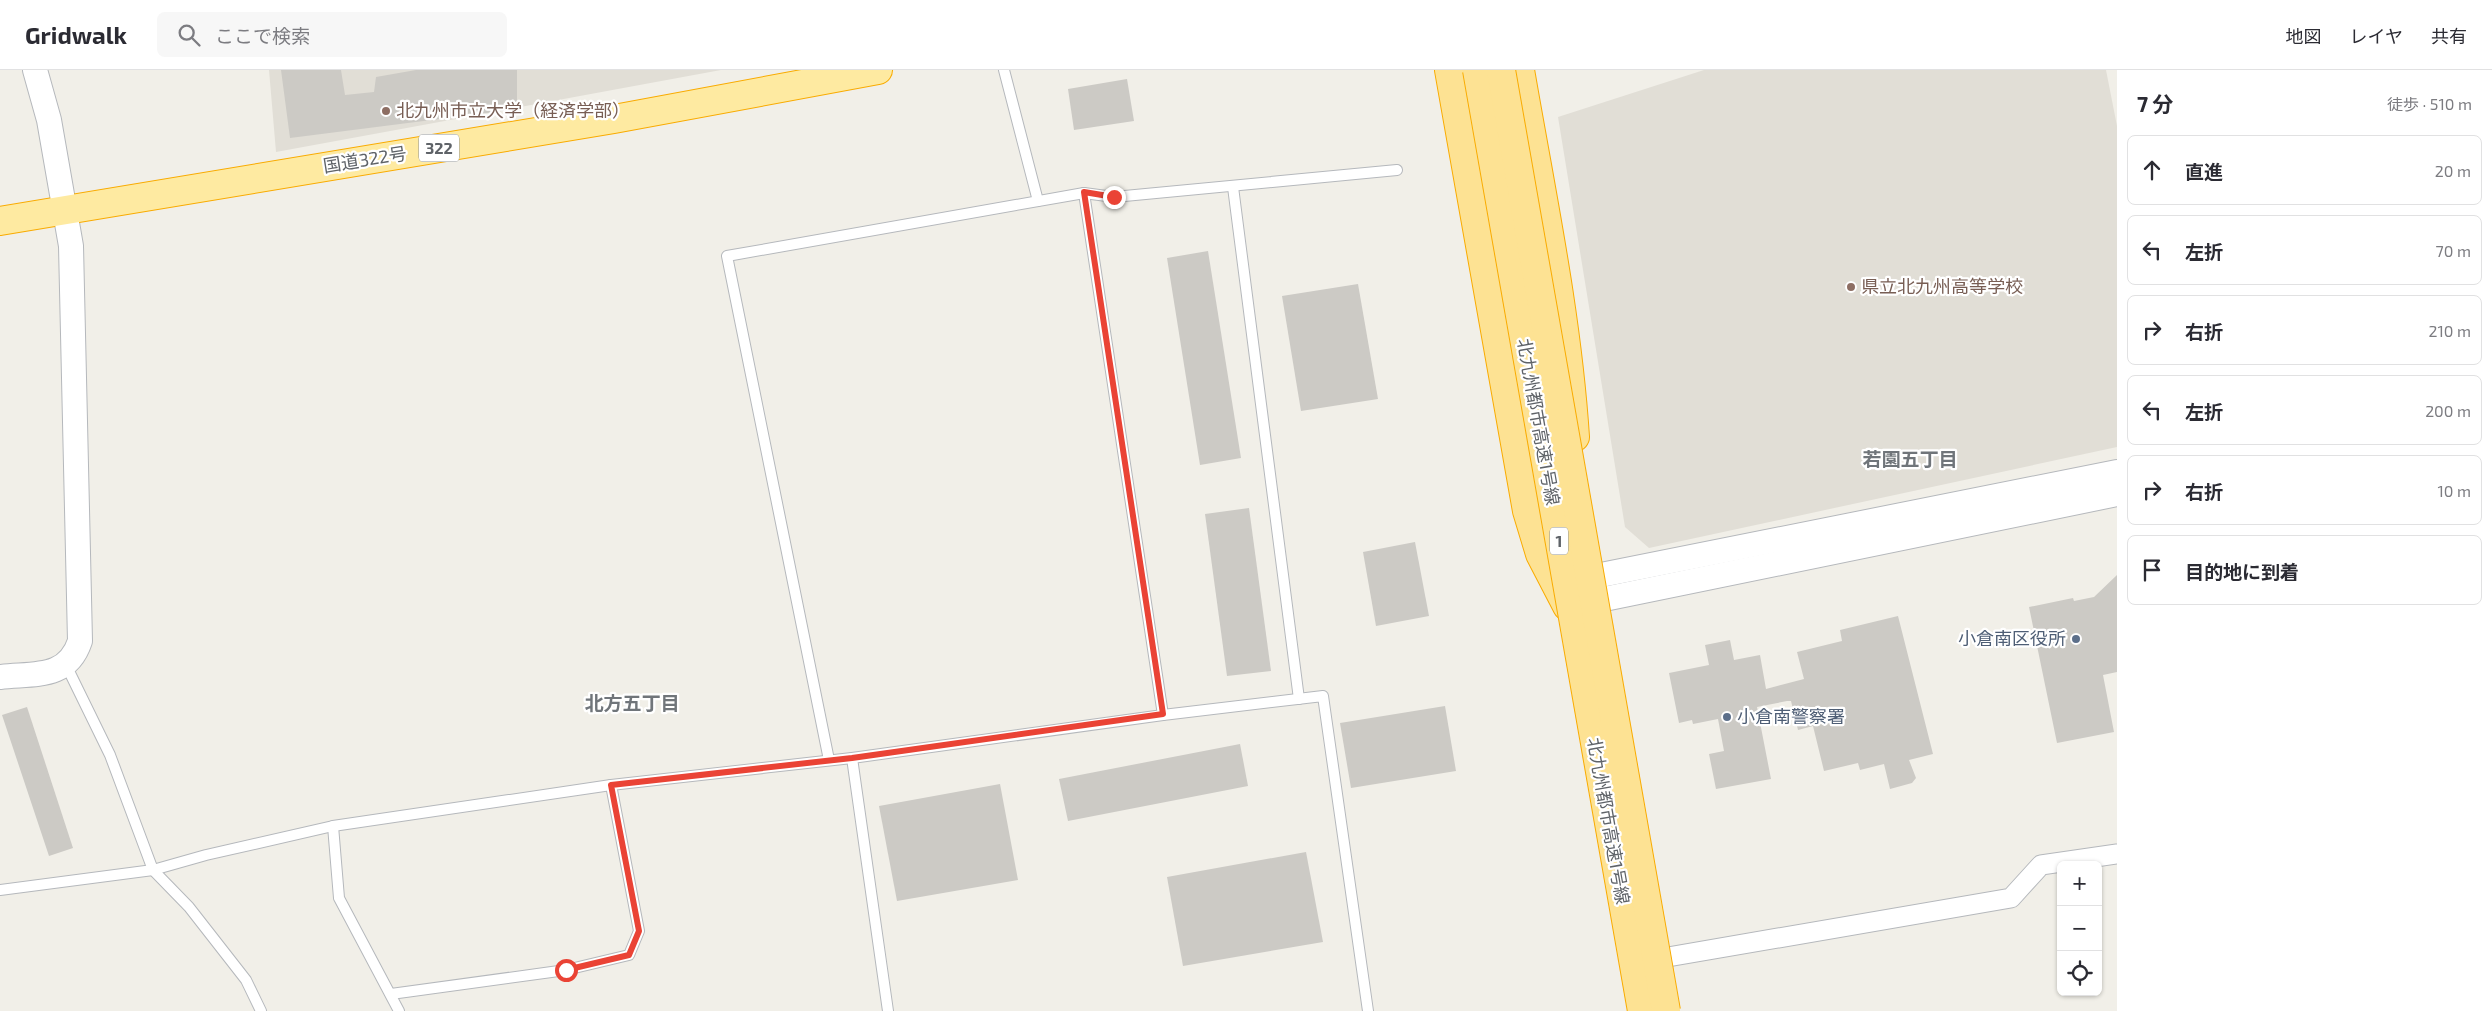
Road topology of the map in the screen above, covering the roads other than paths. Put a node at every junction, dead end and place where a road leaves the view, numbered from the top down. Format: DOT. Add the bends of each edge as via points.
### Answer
graph roads {
  1 [pos="35,70"];
  2 [pos="878,70"];
  3 [pos="1004,70"];
  4 [pos="1448,70"];
  5 [pos="1477,70"];
  6 [pos="1501,70"];
  7 [pos="1520,70"];
  8 [pos="1398,170"];
  9 [pos="1233,187"];
  10 [pos="1084,192"];
  11 [pos="1038,201"];
  12 [pos="63,210"];
  13 [pos="0,221"];
  14 [pos="1576,458"];
  15 [pos="2117,472"];
  16 [pos="2117,494"];
  17 [pos="1565,594"];
  18 [pos="66,665"];
  19 [pos="0,676"];
  20 [pos="1299,699"];
  21 [pos="1163,714"];
  22 [pos="852,758"];
  23 [pos="829,760"];
  24 [pos="611,785"];
  25 [pos="333,826"];
  26 [pos="2117,854"];
  27 [pos="153,870"];
  28 [pos="0,890"];
  29 [pos="1662,958"];
  30 [pos="391,994"];
  31 [pos="261,1011"];
  32 [pos="398,1011"];
  33 [pos="888,1011"];
  34 [pos="1368,1011"];
  35 [pos="1642,1011"];
  36 [pos="1666,1011"];
  1 -- 12 [label="street" via="49,120"];
  2 -- 12 [label="highway, 国道322号 / 322" via="614,119"];
  3 -- 11 [label="lane"];
  4 -- 17 [label="highway" via="1527,511 1540,554"];
  5 -- 35 [label="highway, 北九州都市高速1号線 / 1, bridge"];
  6 -- 36 [label="highway, 北九州都市高速1号線 / 1, bridge"];
  7 -- 14 [label="highway" via="1572,382"];
  8 -- 9 [label="lane"];
  9 -- 10 [label="lane" via="1114,197"];
  9 -- 20 [label="lane"];
  10 -- 11 [label="lane"];
  10 -- 21 [label="lane"];
  11 -- 23 [label="lane" via="727,256"];
  12 -- 13 [label="highway, 国道322号 / 322"];
  12 -- 18 [label="street" via="71,246 80,641"];
  15 -- 17 [label="street"];
  16 -- 17 [label="street"];
  18 -- 19 [label="street" via="52,672"];
  18 -- 27 [label="lane" via="110,755"];
  20 -- 21 [label="lane"];
  20 -- 34 [label="lane" via="1324,696"];
  21 -- 22 [label="lane"];
  22 -- 23 [label="lane"];
  22 -- 33 [label="lane"];
  23 -- 24 [label="lane"];
  24 -- 25 [label="lane"];
  24 -- 30 [label="lane" via="639,931 629,955 566,970"];
  25 -- 27 [label="lane"];
  25 -- 30 [label="lane" via="339,898"];
  26 -- 29 [label="street" via="2040,865 2011,898"];
  27 -- 28 [label="lane"];
  27 -- 31 [label="lane" via="189,907 246,980"];
  30 -- 32 [label="lane"];
}
